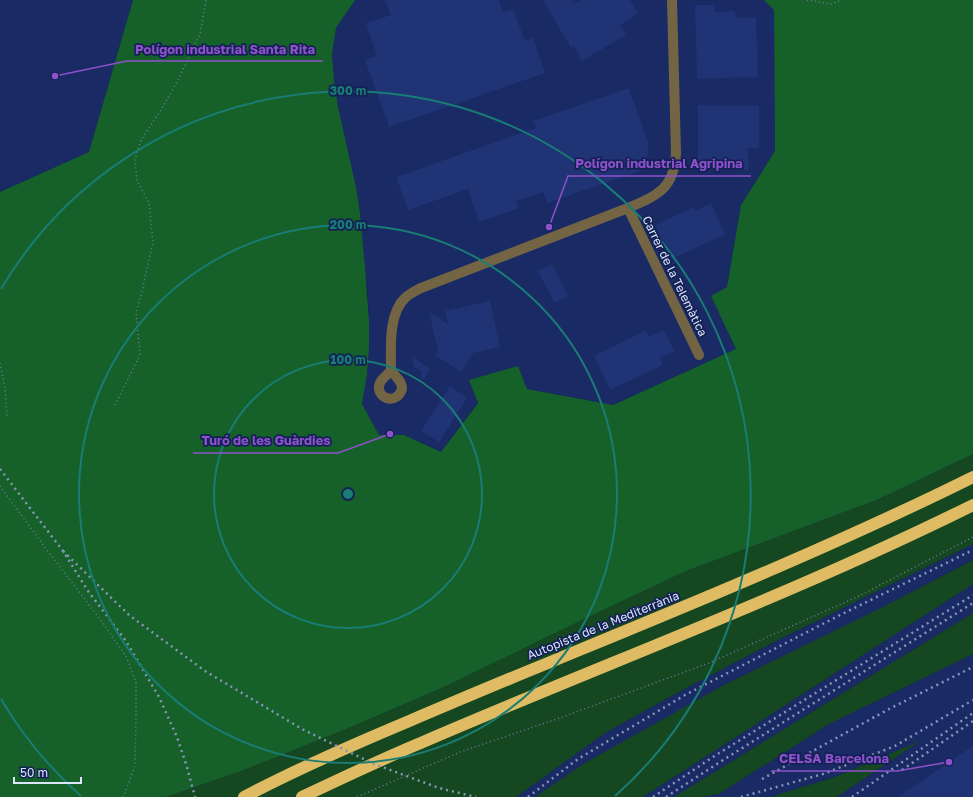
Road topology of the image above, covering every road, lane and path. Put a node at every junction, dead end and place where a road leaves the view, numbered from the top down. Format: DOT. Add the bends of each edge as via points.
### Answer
graph roads {
  1 [pos="206,0"];
  2 [pos="672,0"];
  3 [pos="808,0"];
  4 [pos="842,0"];
  5 [pos="628,208"];
  6 [pos="699,354"];
  7 [pos="0,363"];
  8 [pos="390,370"];
  9 [pos="115,405"];
  10 [pos="7,417"];
  11 [pos="973,477"];
  12 [pos="0,486"];
  13 [pos="973,505"];
  14 [pos="973,537"];
  15 [pos="273,782"];
  16 [pos="123,797"];
  17 [pos="233,797"];
  18 [pos="244,797"];
  19 [pos="302,797"];
  20 [pos="357,797"];
  1 -- 9 [label="path" via="200,34 178,80 140,142 135,160 137,181 149,203 153,242 136,313 140,355"];
  2 -- 5 [label="street" via="675,166 671,178 661,192"];
  3 -- 4 [label="path" via="831,4"];
  5 -- 6 [label="street, Carrer de la Telemàtica"];
  5 -- 8 [label="street" via="428,286 404,298 398,306 393,322"];
  7 -- 10 [label="path"];
  11 -- 15 [label="highway, Autopista de la Mediterrània" via="816,551 491,686"];
  12 -- 16 [label="path" via="126,656 136,682 135,765"];
  13 -- 19 [label="highway" via="820,576 423,742"];
  14 -- 20 [label="path" via="859,596 710,663 557,720 460,752"];
  15 -- 17 [label="highway"];
  15 -- 18 [label="highway, Autopista de la Mediterrània"];
}
